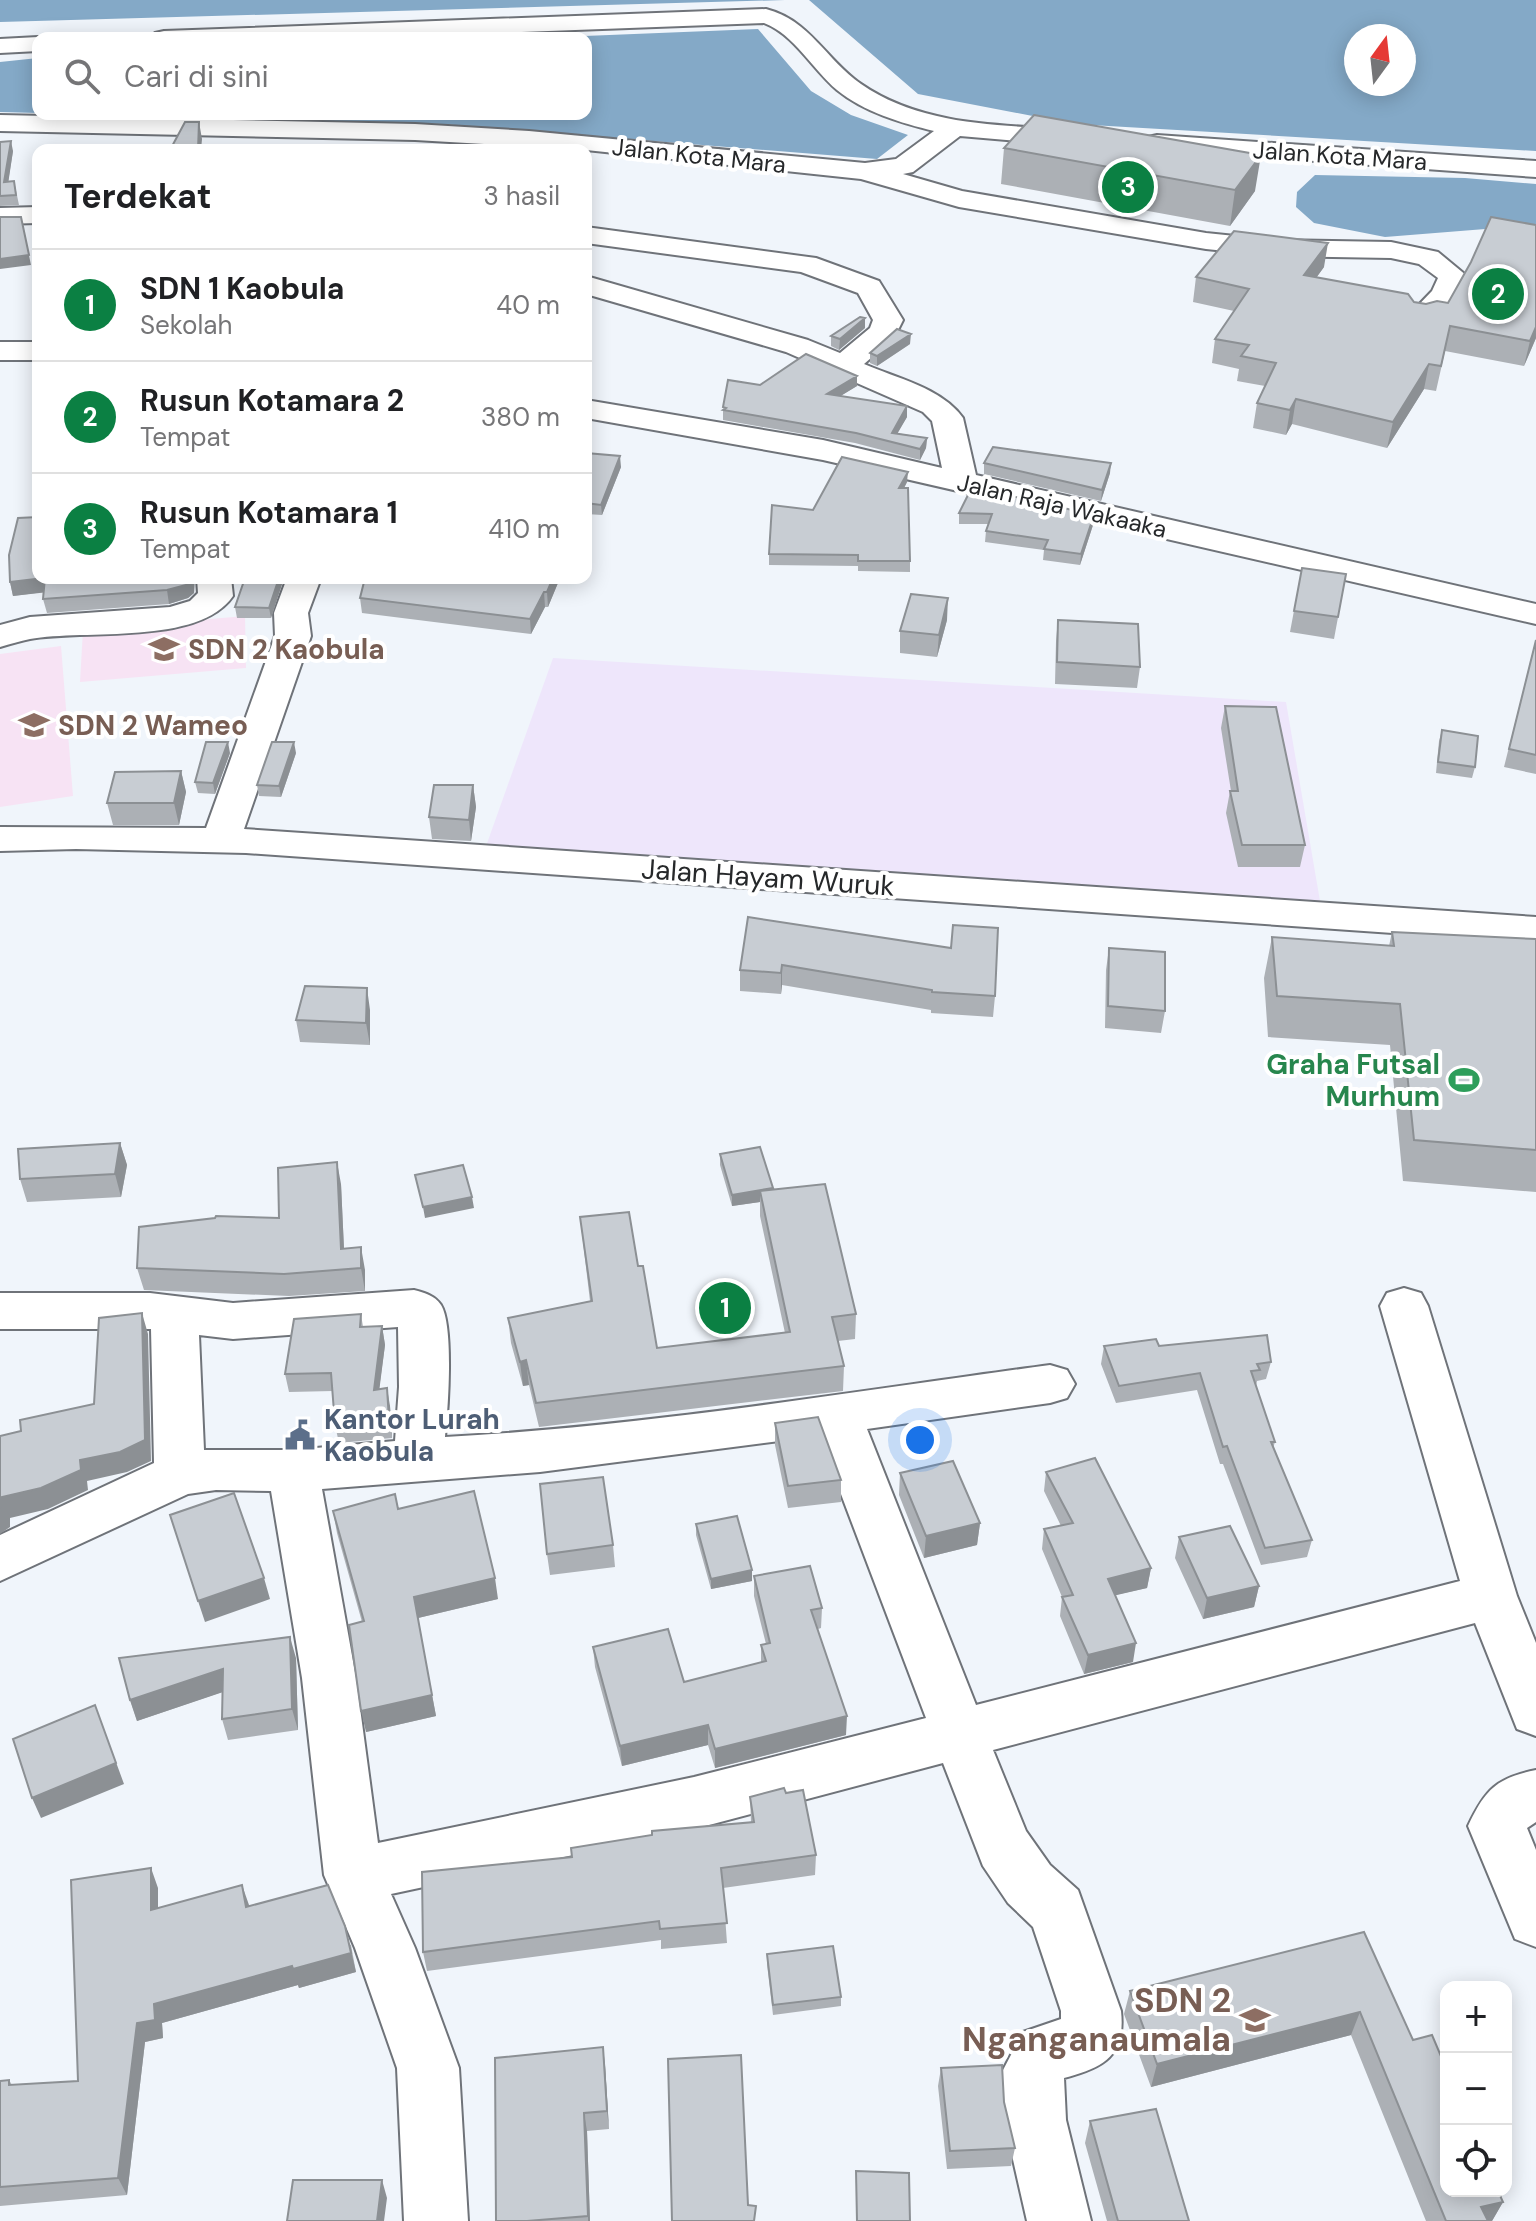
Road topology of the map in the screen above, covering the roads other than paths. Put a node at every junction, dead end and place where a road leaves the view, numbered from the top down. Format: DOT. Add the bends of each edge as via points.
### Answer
graph roads {
  1 [pos="328,32"];
  2 [pos="32,44"];
  3 [pos="0,46"];
  4 [pos="0,123"];
  5 [pos="953,129"];
  6 [pos="1095,139"];
  7 [pos="1126,141"];
  8 [pos="582,144"];
  9 [pos="592,145"];
  10 [pos="1536,169"];
  11 [pos="865,171"];
  12 [pos="32,215"];
  13 [pos="0,216"];
  14 [pos="592,236"];
  15 [pos="592,287"];
  16 [pos="1421,318"];
  17 [pos="0,351"];
  18 [pos="32,351"];
  19 [pos="843,366"];
  20 [pos="592,410"];
  21 [pos="961,483"];
  22 [pos="215,584"];
  23 [pos="302,584"];
  24 [pos="1536,614"];
  25 [pos="0,636"];
  26 [pos="0,839"];
  27 [pos="221,840"];
  28 [pos="1536,930"];
  29 [pos="1404,1306"];
  30 [pos="0,1311"];
  31 [pos="174,1314"];
  32 [pos="1050,1384"];
  33 [pos="836,1414"];
  34 [pos="417,1459"];
  35 [pos="293,1471"];
  36 [pos="180,1474"];
  37 [pos="0,1559"];
  38 [pos="1491,1596"];
  39 [pos="1536,1712"];
  40 [pos="959,1735"];
  41 [pos="1536,1796"];
  42 [pos="353,1875"];
  43 [pos="1536,1919"];
  44 [pos="436,2221"];
  45 [pos="1059,2221"];
  1 -- 5 [label="street" via="766,16 779,20 857,93 906,116"];
  2 -- 3 [label="street"];
  4 -- 8 [label="street, Jalan Kota Mara" via="415,132"];
  5 -- 6 [label="street"];
  5 -- 11 [label="street, Jalan Kota Mara" via="904,166"];
  7 -- 10 [label="street, Jalan Kota Mara"];
  9 -- 11 [label="street, Jalan Kota Mara"];
  11 -- 16 [label="street" via="974,202 1206,241 1391,250 1428,258 1453,276 1445,295"];
  12 -- 13 [label="street"];
  14 -- 19 [label="street" via="806,264 869,287 888,320 883,332"];
  15 -- 19 [label="street" via="797,346"];
  17 -- 18 [label="street"];
  19 -- 21 [label="street" via="934,405 947,418"];
  20 -- 21 [label="street, Jalan Raja Wakaaka" via="823,450"];
  21 -- 24 [label="street, Jalan Raja Wakaaka"];
  22 -- 25 [label="street" via="216,596 202,608 174,617 30,628"];
  23 -- 27 [label="street" via="291,613 293,636"];
  26 -- 27 [label="street, Jalan Hayam Wuruk"];
  27 -- 28 [label="street, Jalan Hayam Wuruk"];
  29 -- 38 [label="street"];
  30 -- 31 [label="street"];
  31 -- 34 [label="street" via="266,1321 414,1308 422,1315 424,1368 424,1422"];
  31 -- 36 [label="street"];
  32 -- 33 [label="street"];
  33 -- 34 [label="street" via="540,1452"];
  33 -- 40 [label="street"];
  34 -- 35 [label="street"];
  35 -- 36 [label="street" via="216,1469"];
  35 -- 42 [label="street" via="329,1678"];
  36 -- 37 [label="street"];
  38 -- 39 [label="street"];
  38 -- 40 [label="street"];
  40 -- 42 [label="street" via="694,1803"];
  40 -- 45 [label="street" via="1003,1847 1029,1884 1057,1910 1091,2011 1093,2031 1081,2044 1045,2053 1033,2072 1035,2120"];
  41 -- 43 [label="street" via="1506,1807 1497,1826"];
  42 -- 44 [label="street" via="428,2068"];
}
